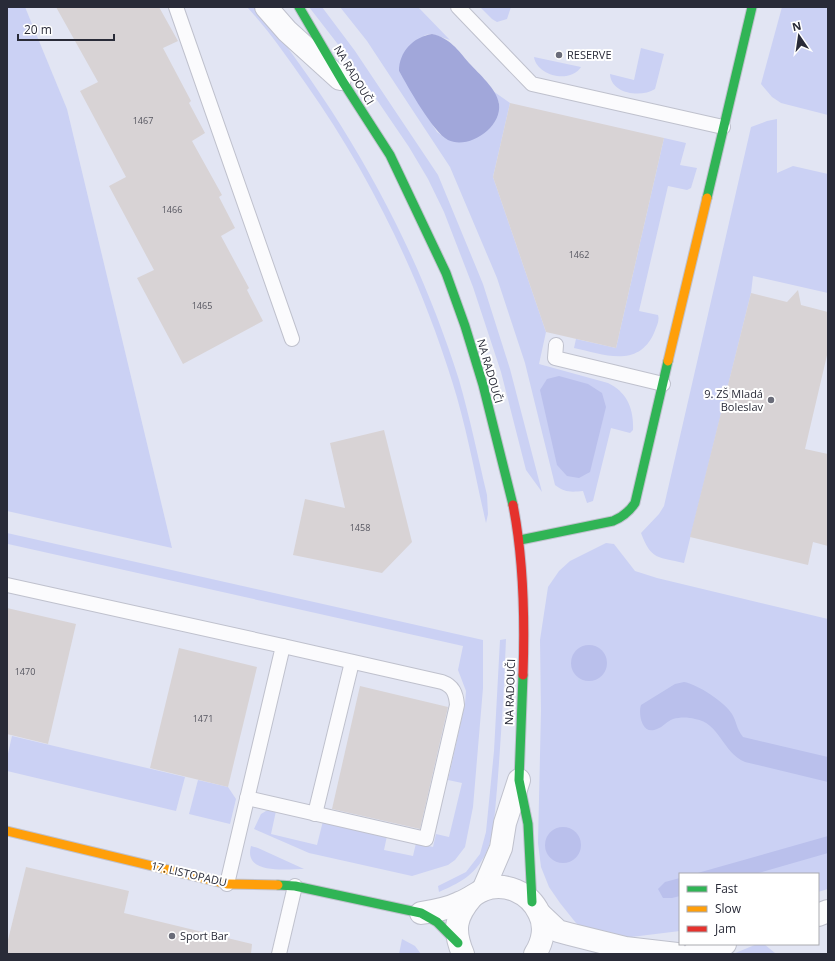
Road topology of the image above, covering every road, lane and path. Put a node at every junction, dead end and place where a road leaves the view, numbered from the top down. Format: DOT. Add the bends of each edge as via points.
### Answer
graph roads {
  1 [pos="176,7"];
  2 [pos="266,7"];
  3 [pos="298,7"];
  4 [pos="458,7"];
  5 [pos="752,7"];
  6 [pos="343,82"];
  7 [pos="723,127"];
  8 [pos="292,339"];
  9 [pos="556,345"];
  10 [pos="663,384"];
  11 [pos="520,540"];
  12 [pos="7,585"];
  13 [pos="283,646"];
  14 [pos="352,662"];
  15 [pos="519,780"];
  16 [pos="247,798"];
  17 [pos="315,814"];
  18 [pos="7,831"];
  19 [pos="227,884"];
  20 [pos="295,886"];
  21 [pos="478,894"];
  22 [pos="536,908"];
  23 [pos="421,913"];
  24 [pos="722,945"];
  25 [pos="462,951"];
  26 [pos="279,954"];
  27 [pos="535,954"];
  28 [pos="677,954"];
  29 [pos="693,954"];
  1 -- 8 [label="lane"];
  2 -- 6 [label="street"];
  3 -- 6 [label="street, NA RADOUČI" via="307,18"];
  4 -- 7 [label="lane" via="532,84"];
  5 -- 7 [label="street"];
  6 -- 11 [label="street, NA RADOUČI" via="390,155 446,273 483,385"];
  7 -- 10 [label="street"];
  9 -- 10 [label="lane" via="555,358"];
  10 -- 11 [label="street" via="630,511 623,518 613,521"];
  11 -- 15 [label="street, NA RADOUČI" via="524,629"];
  12 -- 13 [label="lane"];
  13 -- 14 [label="lane"];
  13 -- 16 [label="lane"];
  14 -- 17 [label="lane"];
  14 -- 17 [label="lane" via="442,682 449,685 456,696 457,705 426,839"];
  15 -- 21 [label="street" via="505,823 501,848"];
  15 -- 22 [label="street, NA RADOUČI" via="528,824 528,848"];
  16 -- 17 [label="lane"];
  16 -- 19 [label="lane"];
  18 -- 19 [label="street, 17. LISTOPADU"];
  19 -- 20 [label="street, 17. LISTOPADU"];
  20 -- 23 [label="street, 17. LISTOPADU"];
  20 -- 26 [label="lane"];
  21 -- 22 [label="street" via="497,887 510,888 522,893"];
  21 -- 23 [label="street" via="458,904"];
  21 -- 25 [label="street" via="463,907 458,919 456,931"];
  22 -- 27 [label="street" via="543,925 542,938"];
  22 -- 28 [label="street" via="558,930 569,934 625,948"];
  23 -- 25 [label="street, 17. LISTOPADU" via="437,922"];
  24 -- 29 [label="street"];
}
